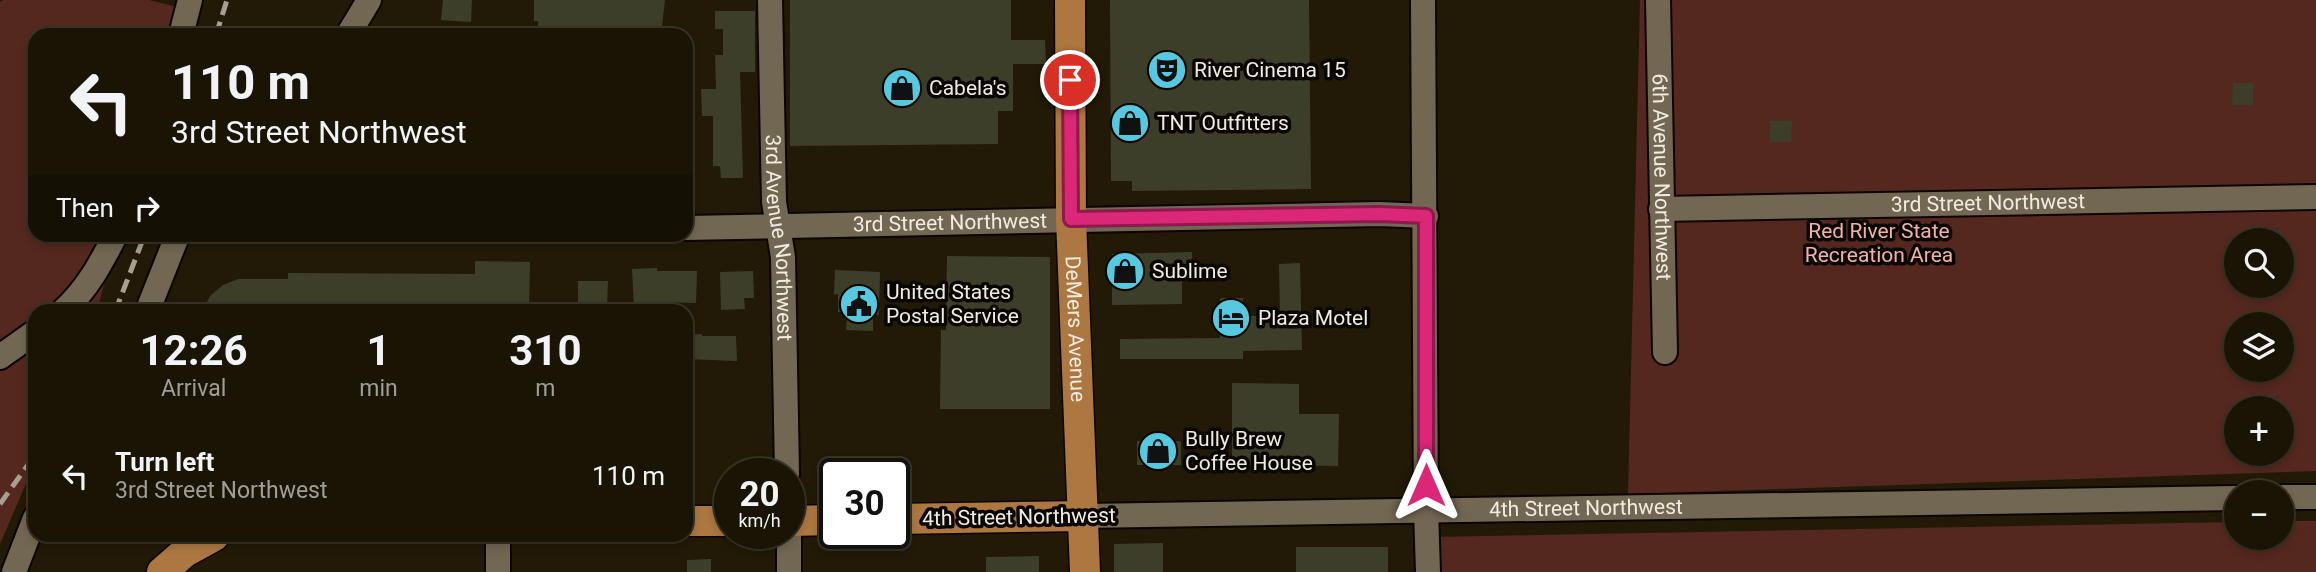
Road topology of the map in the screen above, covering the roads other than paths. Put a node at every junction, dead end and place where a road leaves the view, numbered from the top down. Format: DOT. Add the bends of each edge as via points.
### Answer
graph roads {
  1 [pos="190,0"];
  2 [pos="369,0"];
  3 [pos="770,0"];
  4 [pos="1070,0"];
  5 [pos="1423,0"];
  6 [pos="1658,0"];
  7 [pos="183,28"];
  8 [pos="352,28"];
  9 [pos="2316,197"];
  10 [pos="1661,209"];
  11 [pos="1426,216"];
  12 [pos="1071,219"];
  13 [pos="693,228"];
  14 [pos="777,228"];
  15 [pos="112,242"];
  16 [pos="174,242"];
  17 [pos="71,304"];
  18 [pos="150,304"];
  19 [pos="28,337"];
  20 [pos="1665,352"];
  21 [pos="0,357"];
  22 [pos="788,458"];
  23 [pos="2294,497"];
  24 [pos="2316,497"];
  25 [pos="2224,498"];
  26 [pos="1426,511"];
  27 [pos="1084,516"];
  28 [pos="910,519"];
  29 [pos="693,521"];
  30 [pos="714,521"];
  31 [pos="28,536"];
  32 [pos="203,542"];
  33 [pos="498,542"];
  34 [pos="789,549"];
  35 [pos="14,572"];
  36 [pos="162,572"];
  37 [pos="498,572"];
  38 [pos="789,572"];
  39 [pos="1086,572"];
  40 [pos="1428,572"];
  1 -- 7 [label="street"];
  2 -- 8 [label="street"];
  3 -- 14 [label="street, 3rd Avenue Northwest"];
  4 -- 12 [label="main road, DeMers Avenue"];
  5 -- 11 [label="street"];
  6 -- 10 [label="street, 6th Avenue Northwest"];
  9 -- 10 [label="street, 3rd Street Northwest"];
  10 -- 20 [label="street, 6th Avenue Northwest"];
  11 -- 12 [label="street, 3rd Street Northwest"];
  11 -- 26 [label="street"];
  12 -- 14 [label="street, 3rd Street Northwest"];
  12 -- 27 [label="main road, DeMers Avenue"];
  13 -- 14 [label="street, 3rd Street Northwest"];
  14 -- 22 [label="street, 3rd Avenue Northwest" via="783,257"];
  15 -- 17 [label="street" via="97,272"];
  16 -- 18 [label="street"];
  19 -- 21 [label="street"];
  23 -- 24 [label="street"];
  25 -- 26 [label="street, 4th Street Northwest"];
  26 -- 27 [label="street, 4th Street Northwest"];
  26 -- 40 [label="street"];
  27 -- 28 [label="main road, 4th Street Northwest"];
  27 -- 39 [label="main road, DeMers Avenue"];
  29 -- 30 [label="main road"];
  31 -- 35 [label="street"];
  32 -- 36 [label="main road"];
  33 -- 37 [label="street"];
  34 -- 38 [label="street"];
}
